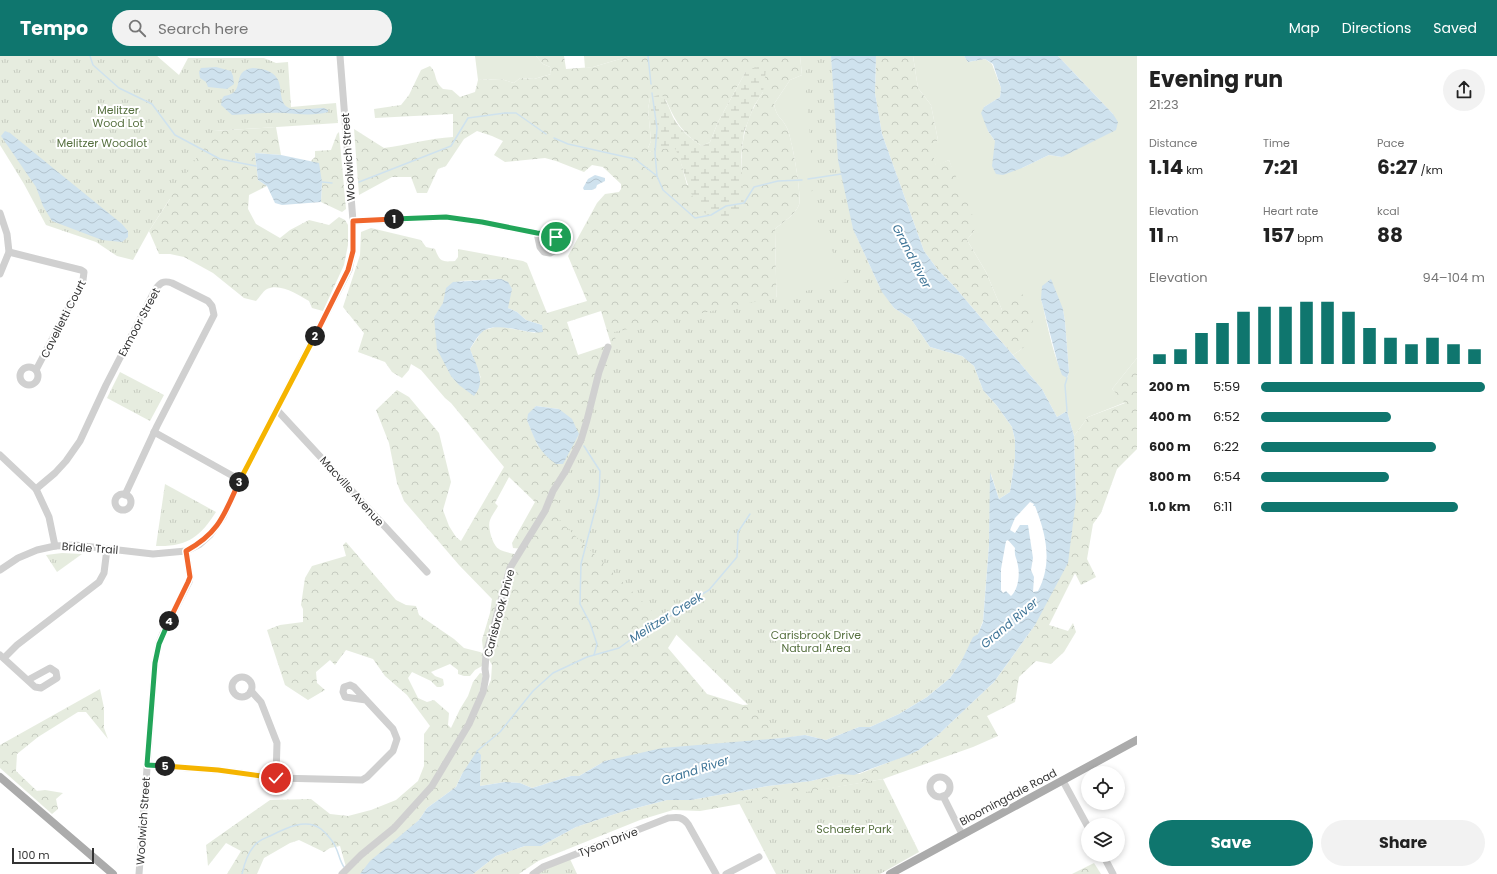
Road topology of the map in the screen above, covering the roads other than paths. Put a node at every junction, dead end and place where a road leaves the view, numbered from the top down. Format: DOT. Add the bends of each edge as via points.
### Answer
graph roads {
  1 [pos="340,56"];
  2 [pos="0,213"];
  3 [pos="353,221"];
  4 [pos="537,233"];
  5 [pos="9,252"];
  6 [pos="0,274"];
  7 [pos="608,347"];
  8 [pos="36,370"];
  9 [pos="277,410"];
  10 [pos="154,432"];
  11 [pos="0,455"];
  12 [pos="240,480"];
  13 [pos="36,490"];
  14 [pos="126,495"];
  15 [pos="55,546"];
  16 [pos="107,549"];
  17 [pos="186,551"];
  18 [pos="1,568"];
  19 [pos="426,572"];
  20 [pos="2,657"];
  21 [pos="28,680"];
  22 [pos="251,691"];
  23 [pos="366,700"];
  24 [pos="1137,740"];
  25 [pos="147,765"];
  26 [pos="0,777"];
  27 [pos="276,778"];
  28 [pos="1063,781"];
  29 [pos="943,796"];
  30 [pos="1083,818"];
  31 [pos="962,834"];
  32 [pos="759,857"];
  33 [pos="1107,862"];
  34 [pos="344,871"];
  35 [pos="113,874"];
  36 [pos="139,874"];
  37 [pos="533,874"];
  38 [pos="716,874"];
  39 [pos="726,874"];
  40 [pos="890,874"];
  41 [pos="1113,874"];
  1 -- 3 [label="street, Woolwich Street"];
  2 -- 5 [label="street" via="7,234"];
  3 -- 4 [label="street" via="446,217"];
  3 -- 9 [label="street, Woolwich Street" via="353,251 348,270"];
  5 -- 6 [label="street"];
  5 -- 8 [label="street, Cavelletti Court" via="84,272 84,280"];
  7 -- 34 [label="street, Carisbrook Drive" via="581,440 545,511 510,568 486,654 483,692 469,724 432,786 394,828"];
  9 -- 12 [label="street, Woolwich Street"];
  9 -- 19 [label="street, Macville Avenue"];
  10 -- 12 [label="street"];
  10 -- 13 [label="street, Exmoor Street" via="214,316 212,306 208,302 166,281 154,292 80,441 66,461"];
  10 -- 14 [label="street"];
  11 -- 13 [label="street"];
  12 -- 17 [label="street, Woolwich Street" via="216,527 200,544"];
  13 -- 15 [label="street" via="49,517"];
  15 -- 16 [label="street, Bridle Trail" via="75,545"];
  15 -- 18 [label="street, Bridle Trail" via="37,550"];
  16 -- 17 [label="street, Bridle Trail" via="153,554"];
  16 -- 20 [label="street" via="104,573 99,582"];
  17 -- 25 [label="street, Woolwich Street" via="190,577 163,633 155,663"];
  20 -- 21 [label="street"];
  22 -- 27 [label="street" via="261,702 277,743"];
  23 -- 27 [label="street" via="393,728 397,739 393,751 367,777 357,780"];
  24 -- 28 [label="main road, Bloomingdale Road"];
  25 -- 27 [label="street" via="218,770"];
  25 -- 36 [label="street, Woolwich Street"];
  26 -- 35 [label="main road"];
  28 -- 30 [label="street"];
  28 -- 31 [label="main road, Bloomingdale Road"];
  29 -- 31 [label="street"];
  31 -- 40 [label="main road, Bloomingdale Road"];
  32 -- 39 [label="street"];
  33 -- 41 [label="street"];
  37 -- 38 [label="street, Tyson Drive" via="668,818 677,817 684,819"];
}
